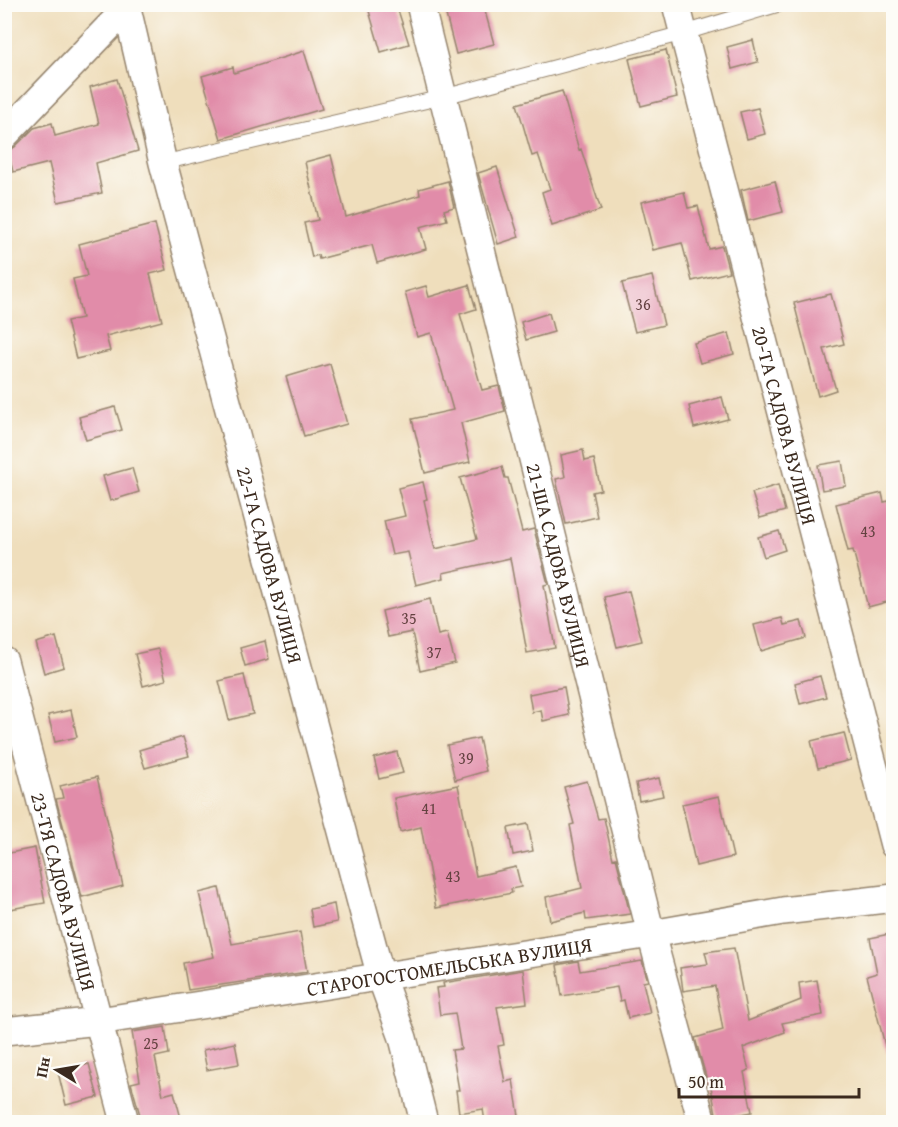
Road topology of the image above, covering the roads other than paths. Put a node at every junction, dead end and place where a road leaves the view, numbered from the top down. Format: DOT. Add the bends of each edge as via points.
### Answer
graph roads {
  1 [pos="420,4"];
  2 [pos="676,4"];
  3 [pos="780,4"];
  4 [pos="126,6"];
  5 [pos="684,33"];
  6 [pos="443,97"];
  7 [pos="4,135"];
  8 [pos="168,158"];
  9 [pos="4,661"];
  10 [pos="894,845"];
  11 [pos="894,898"];
  12 [pos="651,934"];
  13 [pos="381,976"];
  14 [pos="99,1021"];
  15 [pos="4,1031"];
  16 [pos="125,1122"];
  17 [pos="424,1122"];
  18 [pos="702,1122"];
  1 -- 6 [label="street, 21-ША САДОВА ВУЛИЦЯ"];
  2 -- 5 [label="street, 20-ТА САДОВА ВУЛИЦЯ"];
  3 -- 5 [label="lane"];
  4 -- 7 [label="street"];
  4 -- 13 [label="street, 22-ГА САДОВА ВУЛИЦЯ" via="166,174"];
  5 -- 6 [label="lane"];
  5 -- 10 [label="street, 20-ТА САДОВА ВУЛИЦЯ"];
  6 -- 8 [label="lane" via="166,162"];
  6 -- 12 [label="street, 21-ША САДОВА ВУЛИЦЯ"];
  9 -- 14 [label="street, 23-ТЯ САДОВА ВУЛИЦЯ"];
  11 -- 12 [label="street, СТАРОГОСТОМЕЛЬСЬКА ВУЛИЦЯ" via="783,911"];
  12 -- 13 [label="street, СТАРОГОСТОМЕЛЬСЬКА ВУЛИЦЯ"];
  12 -- 18 [label="street, 21-ША САДОВА ВУЛИЦЯ"];
  13 -- 14 [label="street, СТАРОГОСТОМЕЛЬСЬКА ВУЛИЦЯ"];
  13 -- 17 [label="street, 22-ГА САДОВА ВУЛИЦЯ" via="403,1038"];
  14 -- 15 [label="street, СТАРОГОСТОМЕЛЬСЬКА ВУЛИЦЯ"];
  14 -- 16 [label="street, 23-ТЯ САДОВА ВУЛИЦЯ"];
}
